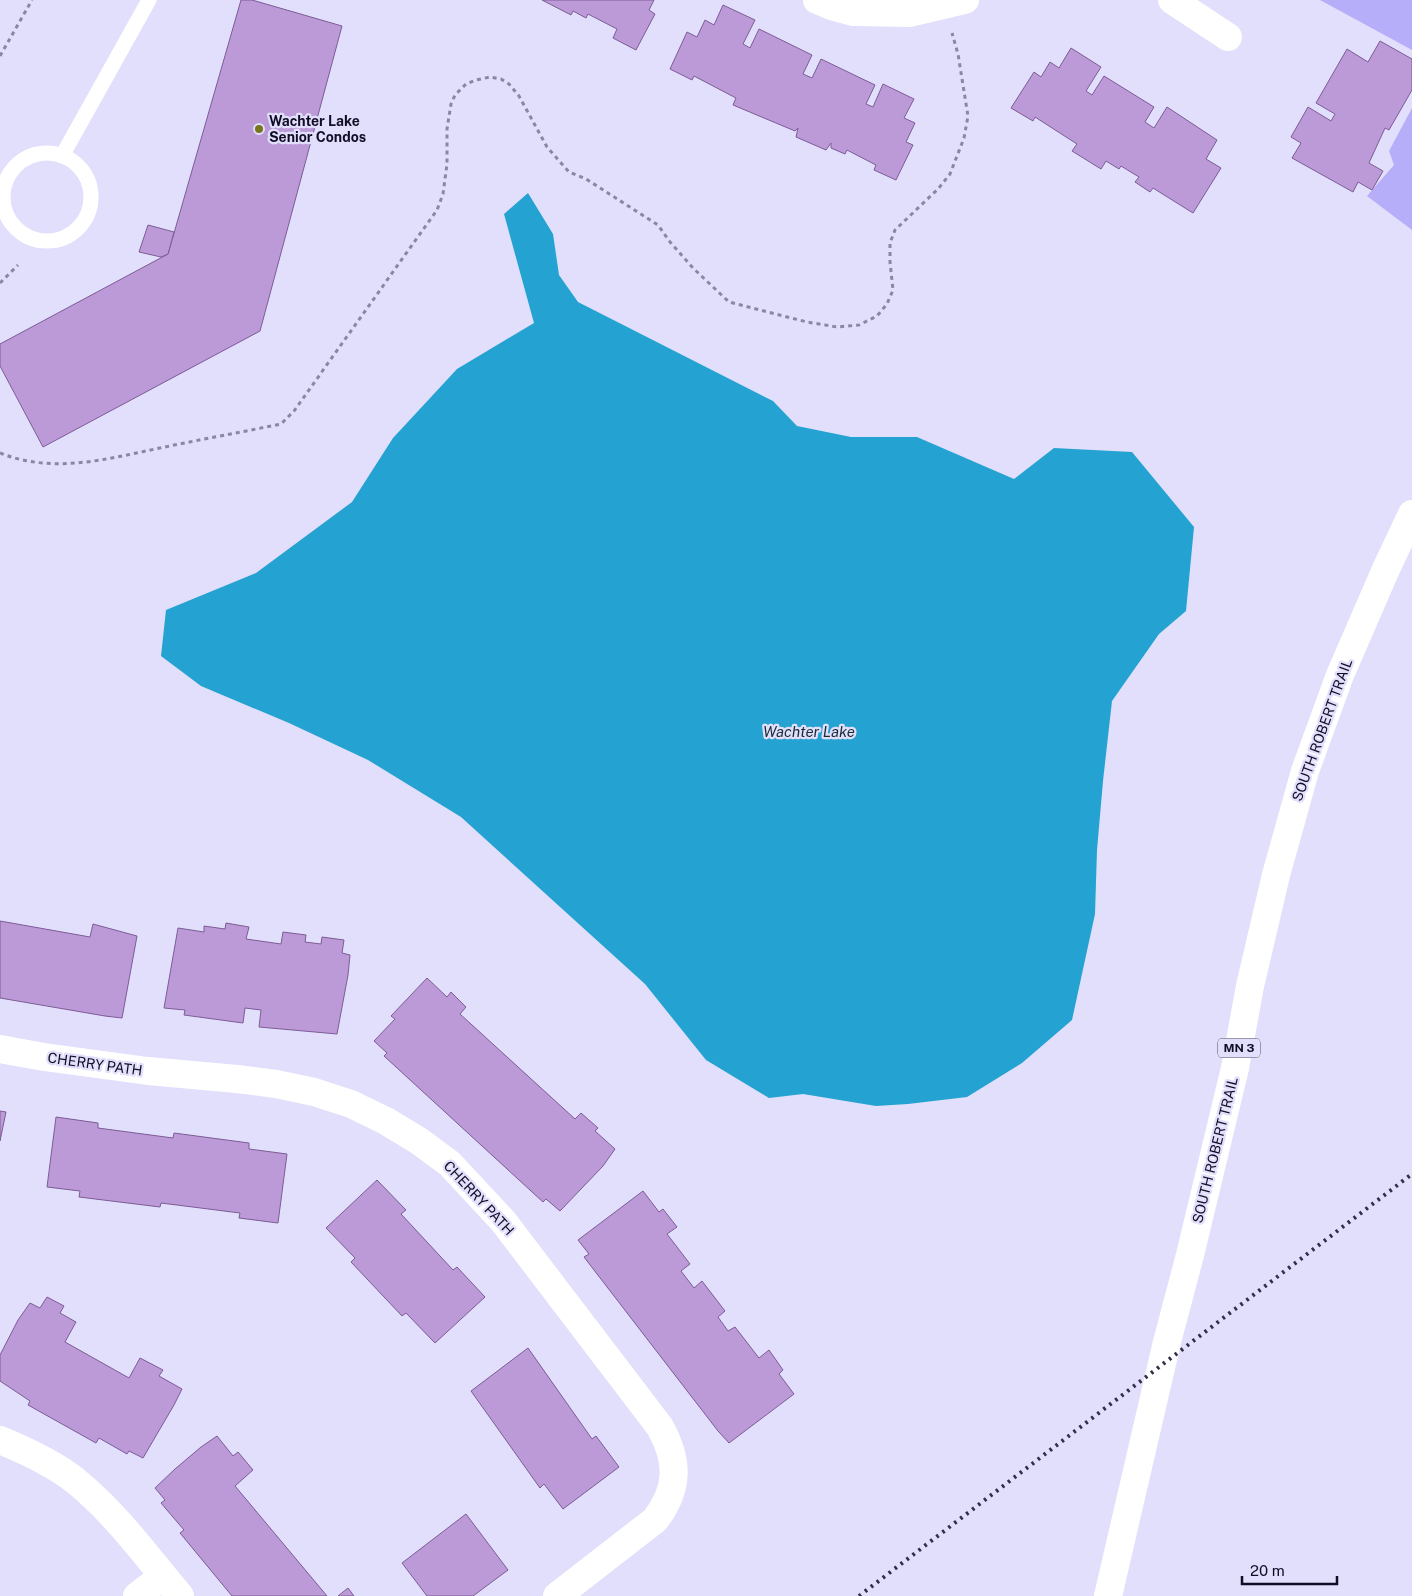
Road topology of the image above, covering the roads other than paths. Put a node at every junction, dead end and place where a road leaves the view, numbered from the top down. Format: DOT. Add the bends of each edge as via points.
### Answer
graph roads {
  1 [pos="149,0"];
  2 [pos="817,0"];
  3 [pos="965,0"];
  4 [pos="1172,0"];
  5 [pos="1228,37"];
  6 [pos="62,156"];
  7 [pos="2,184"];
  8 [pos="1412,514"];
  9 [pos="0,1049"];
  10 [pos="0,1440"];
  11 [pos="172,1586"];
  12 [pos="137,1596"];
  13 [pos="557,1596"];
  14 [pos="1108,1596"];
  1 -- 6 [label="lane"];
  2 -- 3 [label="street" via="853,12 910,13"];
  4 -- 5 [label="street"];
  6 -- 7 [label="lane" via="40,153 26,157"];
  6 -- 7 [label="lane" via="82,169 92,197 90,212 82,226 70,236 42,242 16,230 3,206"];
  8 -- 14 [label="street, SOUTH ROBERT TRAIL / MN 3" via="1340,675 1305,771 1276,875 1235,1068"];
  9 -- 13 [label="street, CHERRY PATH" via="139,1070 276,1084 314,1092 351,1104 386,1121 450,1164 508,1228 660,1427 672,1453 674,1481 664,1509 655,1520"];
  10 -- 11 [label="street" via="21,1448 76,1481 123,1526"];
  11 -- 12 [label="street"];
}
